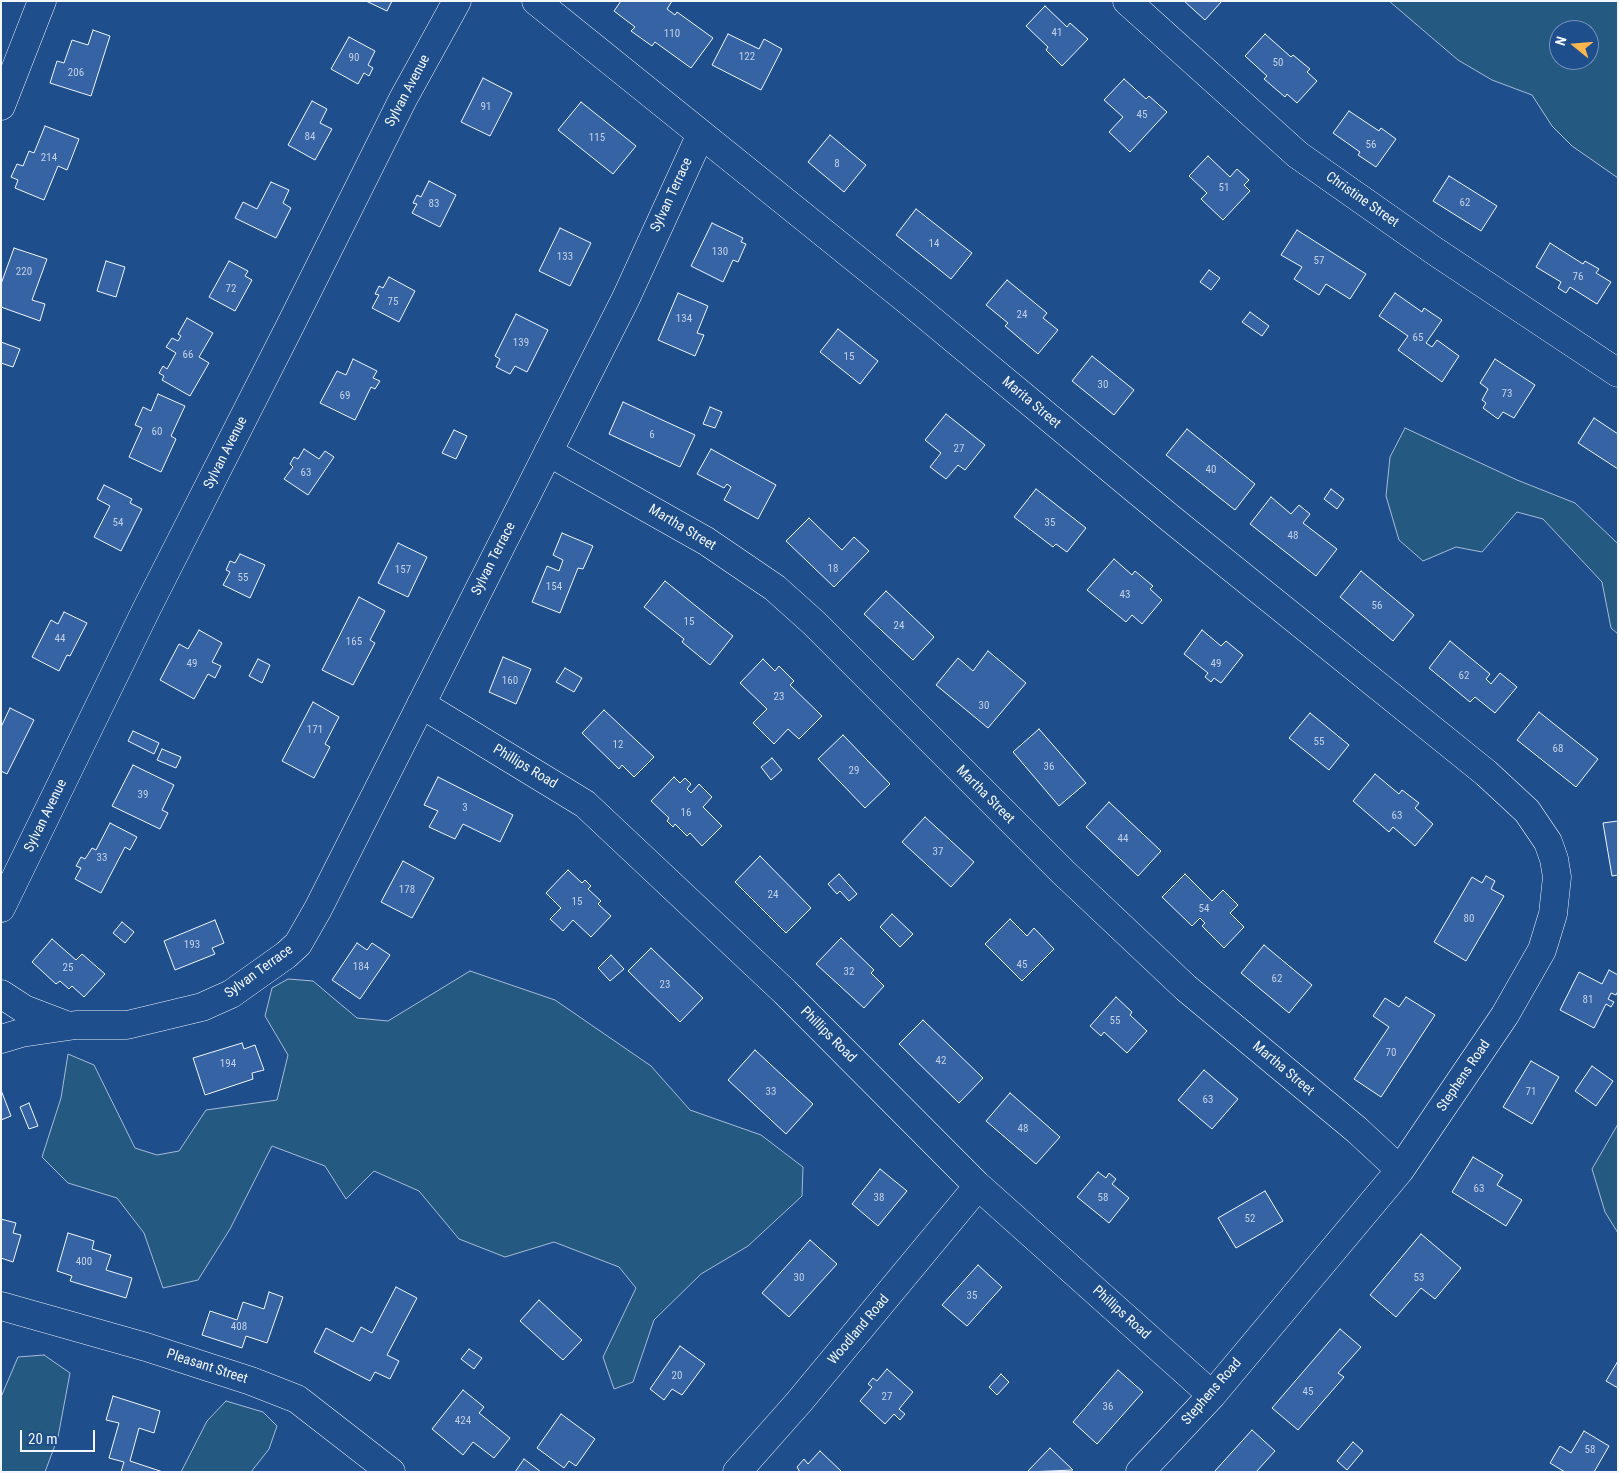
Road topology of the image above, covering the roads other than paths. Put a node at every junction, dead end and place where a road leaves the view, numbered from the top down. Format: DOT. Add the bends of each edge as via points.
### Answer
graph roads {
  1 [pos="42,1"];
  2 [pos="457,1"];
  3 [pos="536,1"];
  4 [pos="1127,1"];
  5 [pos="1,106"];
  6 [pos="701,134"];
  7 [pos="1618,373"];
  8 [pos="548,452"];
  9 [pos="1362,673"];
  10 [pos="421,704"];
  11 [pos="1,908"];
  12 [pos="1,994"];
  13 [pos="68,1026"];
  14 [pos="1,1039"];
  15 [pos="1400,1170"];
  16 [pos="978,1186"];
  17 [pos="1,1306"];
  18 [pos="1212,1394"];
  19 [pos="391,1472"];
  20 [pos="737,1472"];
  21 [pos="1140,1472"];
  1 -- 5 [label="street"];
  2 -- 11 [label="street, Sylvan Avenue" via="403,99 146,608"];
  3 -- 6 [label="street"];
  4 -- 7 [label="street, Christine Street" via="1298,155"];
  6 -- 8 [label="street, Sylvan Terrace" via="626,298"];
  6 -- 9 [label="street, Marita Street"];
  8 -- 10 [label="street, Sylvan Terrace"];
  8 -- 15 [label="street, Martha Street" via="706,540 775,588 1173,976"];
  9 -- 15 [label="street, Stephens Road" via="1486,773 1527,811 1548,842 1557,877 1553,914 1534,967"];
  10 -- 13 [label="street, Sylvan Terrace" via="312,921 298,944 286,955 231,994 202,1007 127,1025"];
  10 -- 16 [label="street, Phillips Road" via="585,804 785,992"];
  12 -- 13 [label="street, Sylvan Terrace" via="24,1009"];
  13 -- 14 [label="street, Sylvan Terrace"];
  15 -- 18 [label="street, Stephens Road"];
  16 -- 18 [label="street, Phillips Road"];
  16 -- 20 [label="street, Woodland Road"];
  17 -- 19 [label="street, Pleasant Street" via="251,1380 297,1400"];
  18 -- 21 [label="street, Stephens Road"];
}
